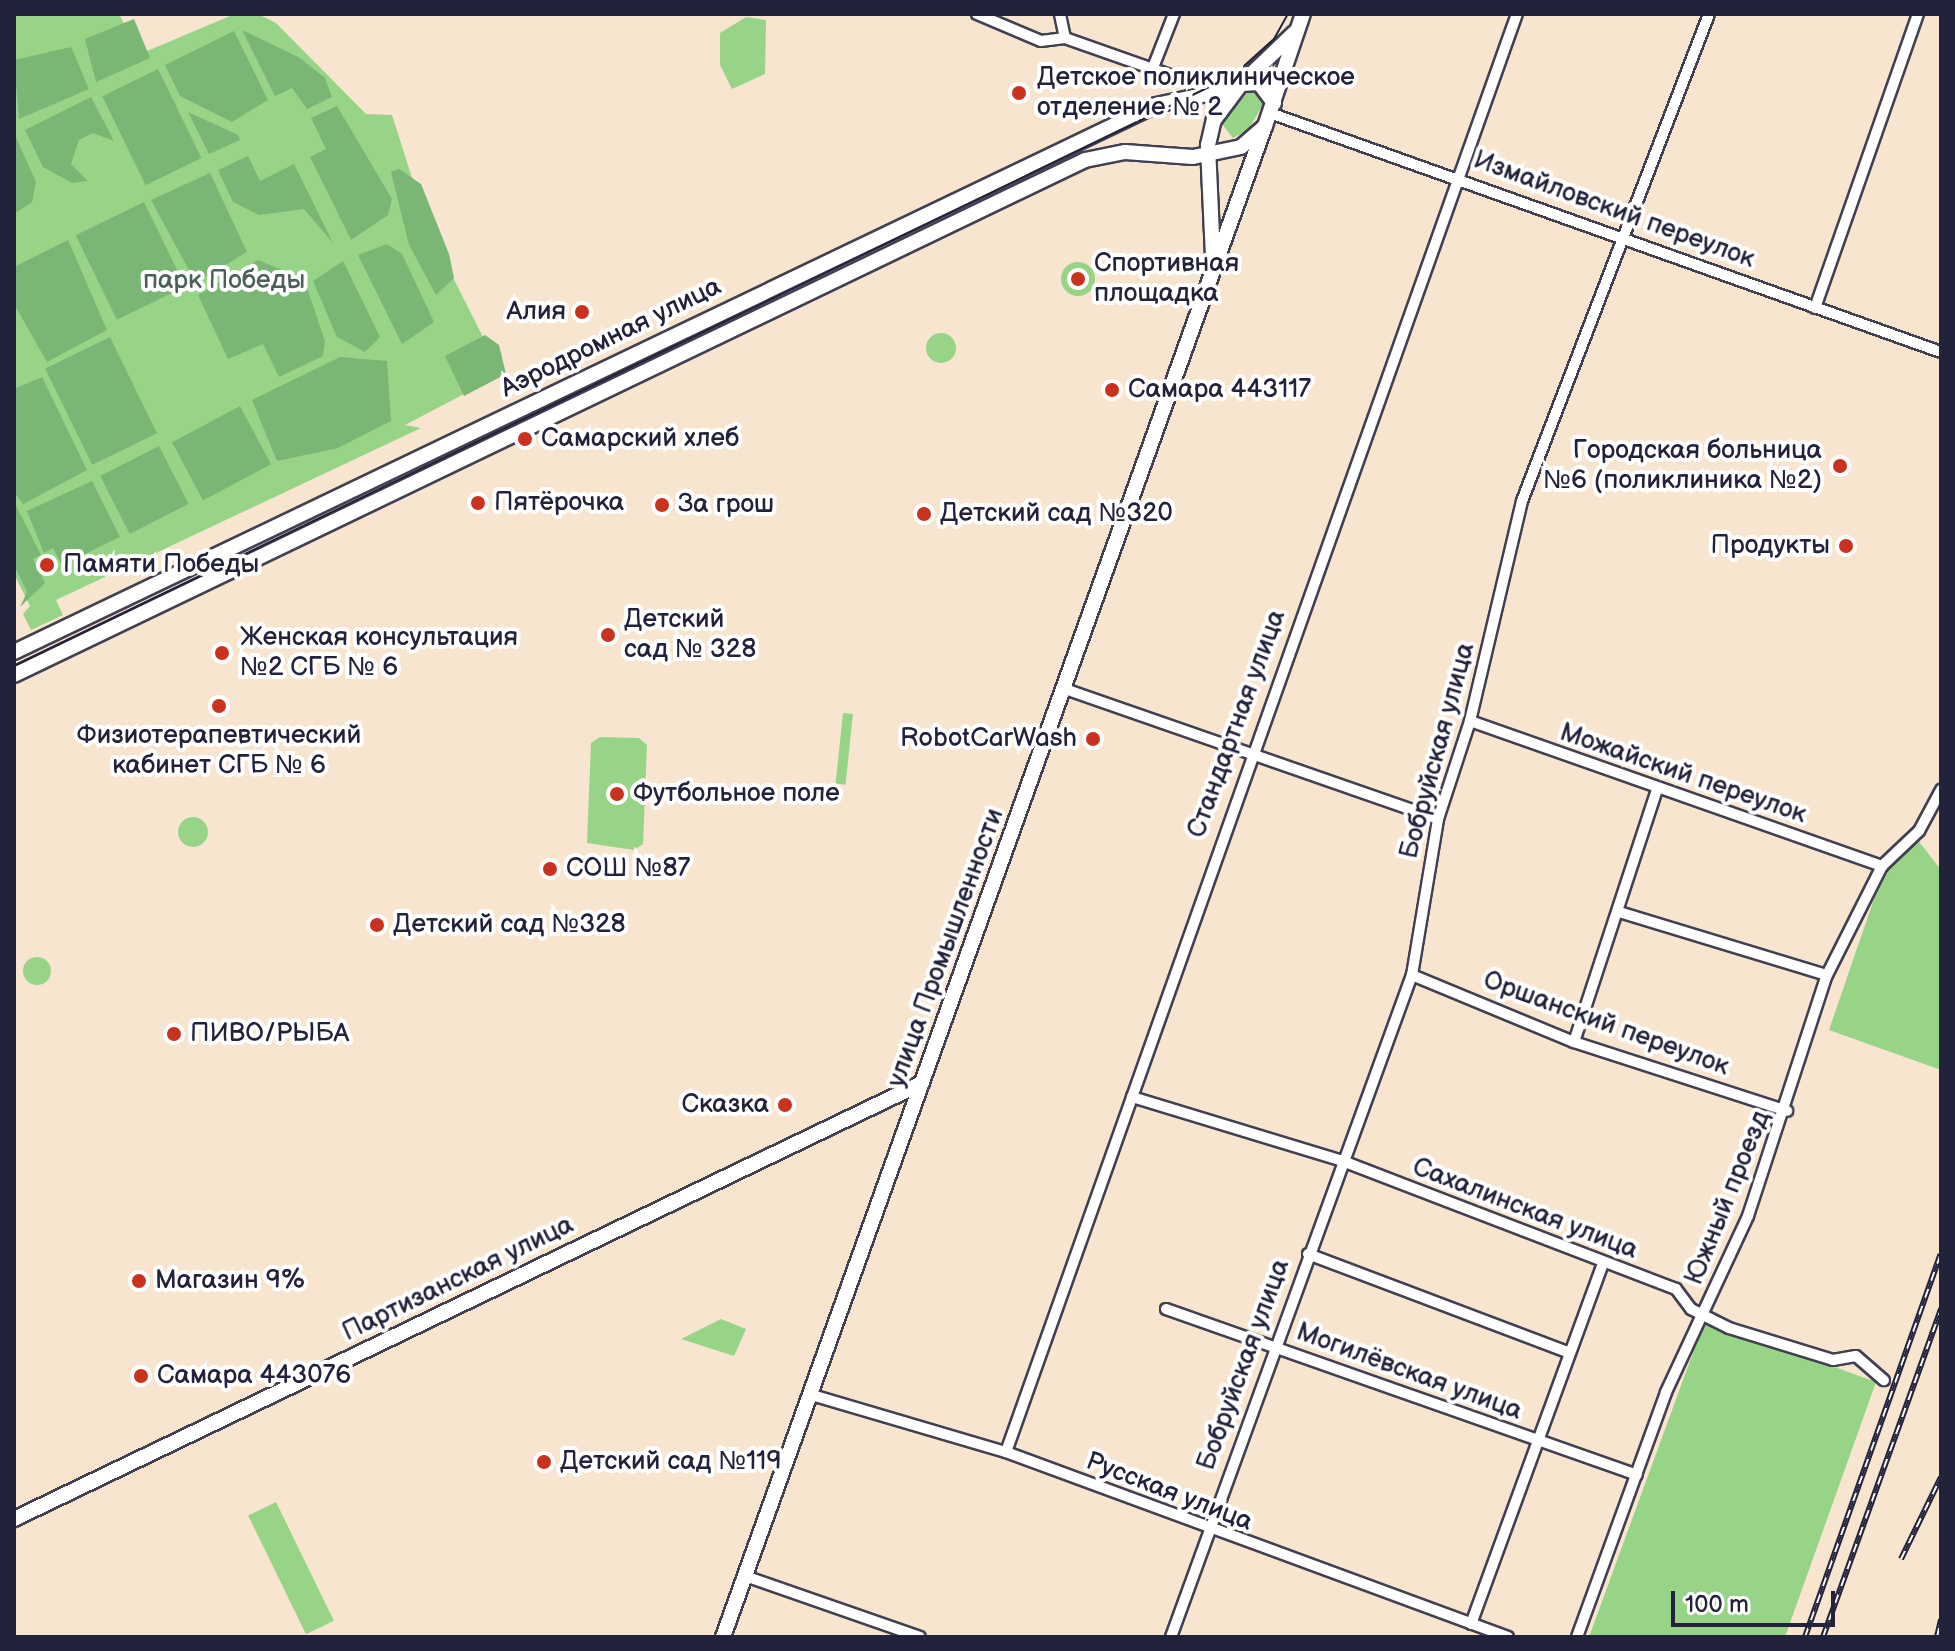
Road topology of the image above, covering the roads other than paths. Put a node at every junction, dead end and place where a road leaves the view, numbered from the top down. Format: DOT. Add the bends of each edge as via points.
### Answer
graph roads {
  1 [pos="977,14"];
  2 [pos="1060,14"];
  3 [pos="1174,14"];
  4 [pos="1303,14"];
  5 [pos="1517,14"];
  6 [pos="1709,14"];
  7 [pos="1918,14"];
  8 [pos="1297,30"];
  9 [pos="1065,38"];
  10 [pos="1154,65"];
  11 [pos="1238,86"];
  12 [pos="1210,89"];
  13 [pos="1270,114"];
  14 [pos="1214,120"];
  15 [pos="1254,139"];
  16 [pos="1209,155"];
  17 [pos="1459,177"];
  18 [pos="1622,237"];
  19 [pos="1212,275"];
  20 [pos="1815,308"];
  21 [pos="1941,352"];
  22 [pos="14,652"];
  23 [pos="14,675"];
  24 [pos="1065,689"];
  25 [pos="1470,721"];
  26 [pos="1249,754"];
  27 [pos="1657,790"];
  28 [pos="1941,790"];
  29 [pos="1438,819"];
  30 [pos="1882,866"];
  31 [pos="1619,912"];
  32 [pos="1412,975"];
  33 [pos="1827,975"];
  34 [pos="1574,1042"];
  35 [pos="922,1083"];
  36 [pos="1132,1097"];
  37 [pos="1787,1111"];
  38 [pos="1340,1160"];
  39 [pos="1308,1254"];
  40 [pos="1602,1266"];
  41 [pos="1166,1309"];
  42 [pos="1704,1316"];
  43 [pos="1274,1346"];
  44 [pos="1568,1352"];
  45 [pos="1884,1380"];
  46 [pos="812,1395"];
  47 [pos="1538,1442"];
  48 [pos="1006,1452"];
  49 [pos="1637,1475"];
  50 [pos="14,1519"];
  51 [pos="1206,1531"];
  52 [pos="745,1576"];
  53 [pos="1471,1624"];
  54 [pos="723,1637"];
  55 [pos="920,1637"];
  56 [pos="1171,1637"];
  57 [pos="1508,1637"];
  58 [pos="1577,1637"];
  1 -- 9 [label="street" via="1041,41"];
  2 -- 9 [label="street"];
  3 -- 10 [label="street"];
  4 -- 8 [label="main road, улица Промышленности"];
  5 -- 17 [label="street, Стандартная улица"];
  6 -- 18 [label="street, Бобруйская улица"];
  7 -- 20 [label="street"];
  8 -- 11 [label="main road, улица Промышленности"];
  8 -- 13 [label="main road, улица Промышленности"];
  9 -- 10 [label="street"];
  10 -- 12 [label="street"];
  11 -- 12 [label="main road, Аэродромная улица"];
  11 -- 13 [label="main road" via="1259,83"];
  11 -- 14 [label="main road"];
  12 -- 22 [label="main road, Аэродромная улица" via="1164,101 1071,144"];
  13 -- 15 [label="main road"];
  13 -- 17 [label="street, Измайловский переулок"];
  13 -- 19 [label="main road, улица Промышленности"];
  14 -- 15 [label="main road" via="1227,145"];
  14 -- 16 [label="main road, улица Промышленности"];
  15 -- 16 [label="main road"];
  16 -- 19 [label="main road, улица Промышленности"];
  16 -- 23 [label="main road, Аэродромная улица" via="1125,152 1085,160"];
  17 -- 18 [label="street, Измайловский переулок"];
  17 -- 26 [label="street, Стандартная улица"];
  18 -- 20 [label="street, Измайловский переулок"];
  18 -- 25 [label="street, Бобруйская улица" via="1522,501"];
  19 -- 24 [label="main road, улица Промышленности"];
  20 -- 21 [label="street, Измайловский переулок"];
  24 -- 26 [label="street"];
  24 -- 35 [label="main road, улица Промышленности"];
  25 -- 27 [label="street, Можайский переулок"];
  25 -- 29 [label="street, Бобруйская улица"];
  26 -- 29 [label="street"];
  26 -- 36 [label="street, Стандартная улица"];
  27 -- 30 [label="street, Можайский переулок"];
  27 -- 31 [label="street"];
  28 -- 30 [label="street, Южный проезд" via="1919,831"];
  29 -- 32 [label="street, Бобруйская улица"];
  30 -- 33 [label="street, Южный проезд"];
  31 -- 33 [label="street"];
  31 -- 34 [label="street"];
  32 -- 34 [label="street, Оршанский переулок"];
  32 -- 38 [label="street, Бобруйская улица"];
  33 -- 37 [label="street, Южный проезд"];
  34 -- 37 [label="street, Оршанский переулок"];
  35 -- 46 [label="main road, улица Промышленности"];
  35 -- 50 [label="main road, Партизанская улица"];
  36 -- 38 [label="street, Сахалинская улица"];
  36 -- 48 [label="street, Стандартная улица"];
  37 -- 42 [label="street, Южный проезд"];
  38 -- 39 [label="street, Бобруйская улица"];
  38 -- 40 [label="street, Сахалинская улица"];
  39 -- 43 [label="street, Бобруйская улица"];
  39 -- 44 [label="street"];
  40 -- 42 [label="street, Сахалинская улица" via="1676,1289"];
  40 -- 44 [label="street"];
  41 -- 43 [label="street, Могилёвская улица"];
  42 -- 45 [label="street, Сахалинская улица" via="1833,1360 1856,1356"];
  42 -- 49 [label="street, Южный проезд" via="1666,1392"];
  43 -- 47 [label="street, Могилёвская улица"];
  43 -- 51 [label="street, Бобруйская улица"];
  44 -- 47 [label="street"];
  46 -- 48 [label="street, Русская улица"];
  46 -- 52 [label="main road, улица Промышленности"];
  47 -- 49 [label="street, Могилёвская улица"];
  47 -- 53 [label="street"];
  48 -- 51 [label="street, Русская улица"];
  49 -- 58 [label="street, Южный проезд"];
  51 -- 53 [label="street, Русская улица"];
  51 -- 56 [label="street, Бобруйская улица"];
  52 -- 54 [label="main road, улица Промышленности"];
  52 -- 55 [label="street"];
  53 -- 57 [label="street, Русская улица"];
}
